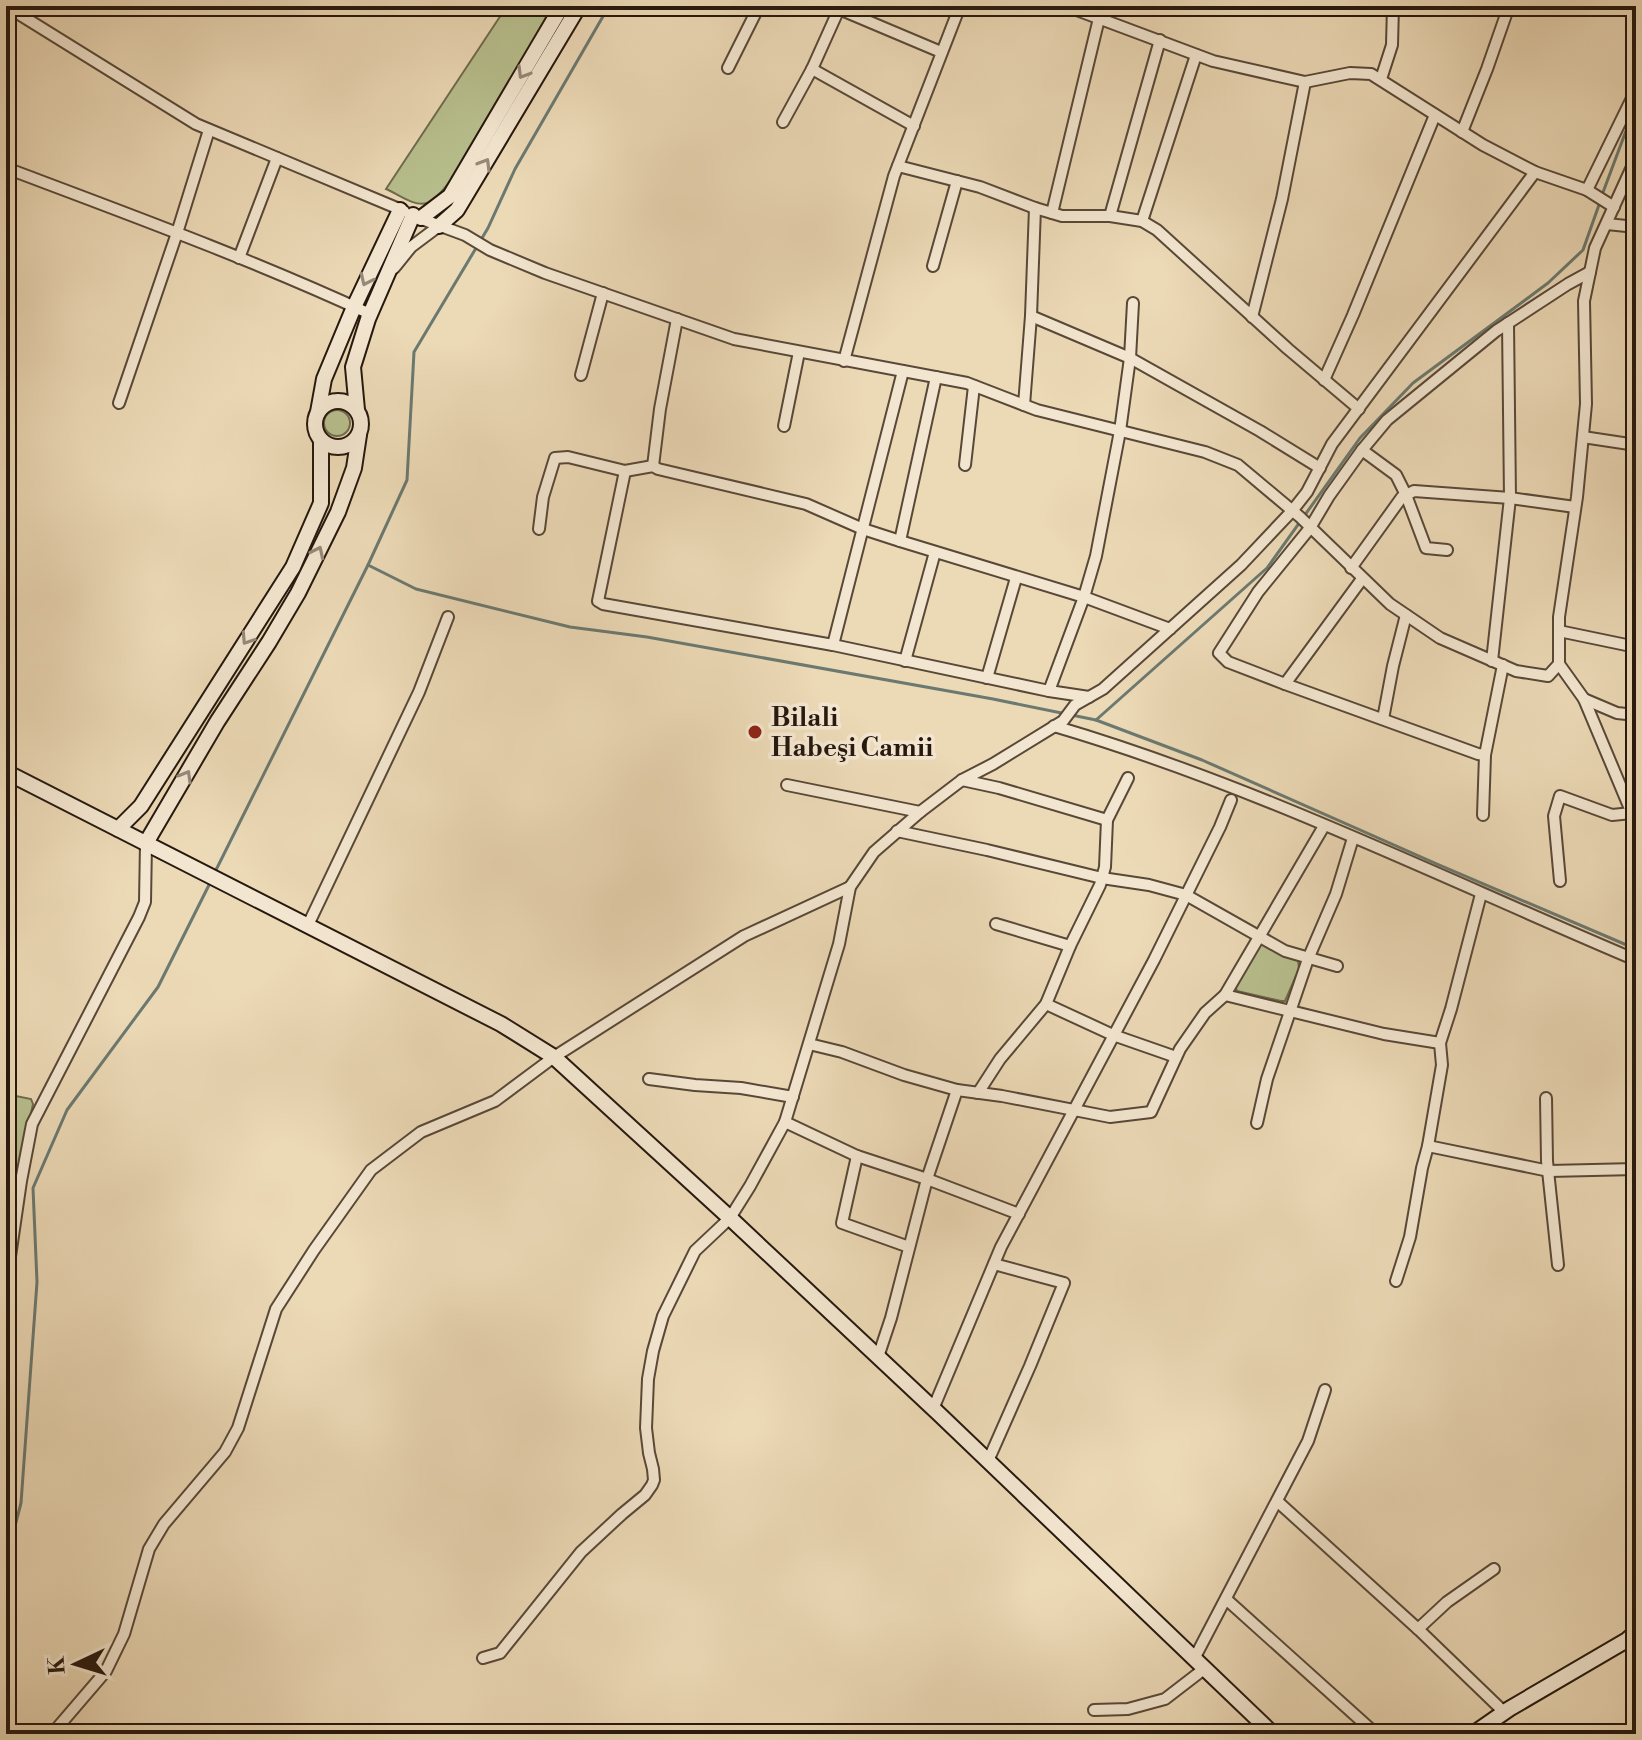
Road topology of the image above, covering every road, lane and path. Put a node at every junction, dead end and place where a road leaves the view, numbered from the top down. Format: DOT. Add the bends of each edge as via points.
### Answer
graph roads {
  1 [pos="6,6"];
  2 [pos="562,6"];
  3 [pos="579,6"];
  4 [pos="759,6"];
  5 [pos="960,6"];
  6 [pos="1066,6"];
  7 [pos="1393,6"];
  8 [pos="1509,6"];
  9 [pos="835,8"];
  10 [pos="1100,12"];
  11 [pos="1160,40"];
  12 [pos="941,52"];
  13 [pos="1196,55"];
  14 [pos="728,68"];
  15 [pos="812,69"];
  16 [pos="1381,79"];
  17 [pos="1305,82"];
  18 [pos="1636,90"];
  19 [pos="1435,115"];
  20 [pos="783,122"];
  21 [pos="914,126"];
  22 [pos="209,130"];
  23 [pos="1462,132"];
  24 [pos="277,158"];
  25 [pos="1636,158"];
  26 [pos="898,166"];
  27 [pos="6,168"];
  28 [pos="1535,172"];
  29 [pos="957,181"];
  30 [pos="1590,192"];
  31 [pos="1613,206"];
  32 [pos="1035,208"];
  33 [pos="1052,213"];
  34 [pos="411,214"];
  35 [pos="1110,216"];
  36 [pos="1142,221"];
  37 [pos="1607,224"];
  38 [pos="439,226"];
  39 [pos="1636,227"];
  40 [pos="177,233"];
  41 [pos="239,258"];
  42 [pos="933,266"];
  43 [pos="1590,272"];
  44 [pos="387,275"];
  45 [pos="603,293"];
  46 [pos="1133,303"];
  47 [pos="354,307"];
  48 [pos="370,314"];
  49 [pos="1031,316"];
  50 [pos="1252,317"];
  51 [pos="677,319"];
  52 [pos="1508,323"];
  53 [pos="799,352"];
  54 [pos="1130,358"];
  55 [pos="844,361"];
  56 [pos="903,371"];
  57 [pos="581,375"];
  58 [pos="936,377"];
  59 [pos="1324,380"];
  60 [pos="974,386"];
  61 [pos="119,403"];
  62 [pos="1024,405"];
  63 [pos="1359,409"];
  64 [pos="357,410"];
  65 [pos="318,412"];
  66 [pos="784,426"];
  67 [pos="1120,431"];
  68 [pos="359,435"];
  69 [pos="1583,437"];
  70 [pos="321,440"];
  71 [pos="1636,445"];
  72 [pos="1362,450"];
  73 [pos="965,465"];
  74 [pos="653,466"];
  75 [pos="1320,468"];
  76 [pos="625,471"];
  77 [pos="1406,495"];
  78 [pos="1510,498"];
  79 [pos="1575,507"];
  80 [pos="1302,520"];
  81 [pos="539,529"];
  82 [pos="863,529"];
  83 [pos="900,541"];
  84 [pos="1447,550"];
  85 [pos="935,552"];
  86 [pos="1351,568"];
  87 [pos="1016,578"];
  88 [pos="1362,579"];
  89 [pos="1084,597"];
  90 [pos="1406,615"];
  91 [pos="448,617"];
  92 [pos="1170,629"];
  93 [pos="1559,631"];
  94 [pos="833,645"];
  95 [pos="1636,647"];
  96 [pos="905,661"];
  97 [pos="1498,663"];
  98 [pos="1559,664"];
  99 [pos="987,678"];
  100 [pos="1285,684"];
  101 [pos="1049,691"];
  102 [pos="1089,697"];
  103 [pos="1584,699"];
  104 [pos="1636,715"];
  105 [pos="1383,719"];
  106 [pos="1058,724"];
  107 [pos="1485,755"];
  108 [pos="6,772"];
  109 [pos="1128,778"];
  110 [pos="962,780"];
  111 [pos="787,785"];
  112 [pos="1231,800"];
  113 [pos="920,812"];
  114 [pos="1483,815"];
  115 [pos="1634,818"];
  116 [pos="1107,820"];
  117 [pos="1324,826"];
  118 [pos="118,829"];
  119 [pos="897,831"];
  120 [pos="1353,838"];
  121 [pos="146,843"];
  122 [pos="1102,878"];
  123 [pos="1560,881"];
  124 [pos="850,887"];
  125 [pos="1481,894"];
  126 [pos="1186,895"];
  127 [pos="996,924"];
  128 [pos="308,925"];
  129 [pos="1258,937"];
  130 [pos="1070,946"];
  131 [pos="1308,959"];
  132 [pos="1636,960"];
  133 [pos="1337,966"];
  134 [pos="1225,995"];
  135 [pos="1046,1004"];
  136 [pos="1290,1012"];
  137 [pos="1113,1035"];
  138 [pos="1440,1043"];
  139 [pos="809,1044"];
  140 [pos="554,1057"];
  141 [pos="1176,1057"];
  142 [pos="649,1079"];
  143 [pos="957,1090"];
  144 [pos="978,1093"];
  145 [pos="793,1097"];
  146 [pos="1546,1098"];
  147 [pos="1074,1111"];
  148 [pos="785,1122"];
  149 [pos="1257,1123"];
  150 [pos="1428,1146"];
  151 [pos="857,1156"];
  152 [pos="1636,1169"];
  153 [pos="1549,1171"];
  154 [pos="927,1179"];
  155 [pos="1019,1214"];
  156 [pos="730,1218"];
  157 [pos="909,1247"];
  158 [pos="994,1264"];
  159 [pos="1558,1265"];
  160 [pos="1396,1281"];
  161 [pos="6,1284"];
  162 [pos="878,1357"];
  163 [pos="1325,1390"];
  164 [pos="933,1409"];
  165 [pos="988,1461"];
  166 [pos="1277,1501"];
  167 [pos="1494,1569"];
  168 [pos="1226,1599"];
  169 [pos="1418,1629"];
  170 [pos="1636,1632"];
  171 [pos="483,1658"];
  172 [pos="1199,1664"];
  173 [pos="1094,1710"];
  174 [pos="1504,1712"];
  175 [pos="52,1734"];
  176 [pos="1273,1734"];
  177 [pos="1376,1734"];
  178 [pos="1473,1734"];
  1 -- 22 [label="street"];
  2 -- 34 [label="street, one-way" via="450,196"];
  38 -- 3 [label="street, one-way" via="457,210"];
  4 -- 14 [label="street"];
  5 -- 12 [label="street"];
  6 -- 10 [label="street"];
  7 -- 16 [label="street" via="1392,45"];
  8 -- 23 [label="street"];
  9 -- 12 [label="street"];
  9 -- 15 [label="street"];
  10 -- 11 [label="street"];
  10 -- 33 [label="street"];
  11 -- 13 [label="street"];
  11 -- 35 [label="street"];
  12 -- 21 [label="street"];
  13 -- 17 [label="street"];
  13 -- 36 [label="street"];
  15 -- 20 [label="street"];
  15 -- 21 [label="street"];
  16 -- 17 [label="street" via="1350,73"];
  16 -- 19 [label="street"];
  17 -- 50 [label="street"];
  18 -- 30 [label="street"];
  19 -- 23 [label="street"];
  19 -- 59 [label="street"];
  21 -- 26 [label="street"];
  22 -- 24 [label="street"];
  22 -- 40 [label="street"];
  23 -- 28 [label="street"];
  24 -- 34 [label="street"];
  24 -- 41 [label="street"];
  25 -- 31 [label="street"];
  26 -- 29 [label="street"];
  26 -- 55 [label="street"];
  27 -- 40 [label="street"];
  28 -- 30 [label="street"];
  28 -- 63 [label="street"];
  29 -- 32 [label="street"];
  29 -- 42 [label="street"];
  30 -- 31 [label="street"];
  31 -- 37 [label="street"];
  32 -- 33 [label="street"];
  32 -- 49 [label="street"];
  33 -- 35 [label="street"];
  34 -- 38 [label="street"];
  34 -- 44 [label="street"];
  34 -- 47 [label="street, one-way"];
  35 -- 36 [label="street"];
  36 -- 50 [label="street"];
  37 -- 39 [label="street"];
  37 -- 43 [label="street"];
  38 -- 44 [label="street"];
  38 -- 45 [label="street"];
  40 -- 41 [label="street"];
  40 -- 61 [label="street"];
  41 -- 47 [label="street"];
  43 -- 52 [label="street"];
  43 -- 69 [label="street" via="1584,301"];
  44 -- 48 [label="street"];
  45 -- 51 [label="street"];
  45 -- 57 [label="street"];
  46 -- 54 [label="street"];
  47 -- 48 [label="street"];
  47 -- 65 [label="street" via="324,379"];
  48 -- 64 [label="street" via="353,367"];
  49 -- 54 [label="street"];
  49 -- 62 [label="street"];
  50 -- 59 [label="street"];
  51 -- 53 [label="street" via="734,339"];
  51 -- 74 [label="street"];
  52 -- 72 [label="street" via="1387,420"];
  52 -- 78 [label="street"];
  53 -- 55 [label="street"];
  53 -- 66 [label="street"];
  54 -- 67 [label="street"];
  54 -- 75 [label="street"];
  55 -- 56 [label="street"];
  56 -- 58 [label="street"];
  56 -- 82 [label="street"];
  58 -- 60 [label="street"];
  58 -- 83 [label="street"];
  59 -- 63 [label="street"];
  60 -- 62 [label="street"];
  60 -- 73 [label="street"];
  62 -- 67 [label="street"];
  63 -- 75 [label="street"];
  64 -- 65 [label="street" via="340,401"];
  64 -- 68 [label="street"];
  65 -- 70 [label="street" via="315,430"];
  67 -- 80 [label="street" via="1238,465"];
  67 -- 89 [label="street"];
  68 -- 70 [label="street" via="343,447"];
  121 -- 68 [label="street, one-way" via="298,593 338,512"];
  69 -- 71 [label="street"];
  69 -- 79 [label="street"];
  70 -- 118 [label="street, one-way" via="321,503 293,567 141,806"];
  72 -- 77 [label="street" via="1396,475"];
  72 -- 80 [label="street" via="1329,496"];
  74 -- 76 [label="street"];
  74 -- 82 [label="street" via="806,504"];
  75 -- 80 [label="street" via="1307,492"];
  76 -- 81 [label="street" via="555,458"];
  76 -- 94 [label="street" via="598,601"];
  77 -- 78 [label="street" via="1414,491"];
  77 -- 84 [label="street" via="1426,548"];
  77 -- 86 [label="street"];
  78 -- 79 [label="street"];
  78 -- 97 [label="street"];
  79 -- 93 [label="street"];
  80 -- 86 [label="street"];
  80 -- 92 [label="street" via="1241,565"];
  80 -- 100 [label="street" via="1219,653 1228,662"];
  82 -- 83 [label="street"];
  82 -- 94 [label="street"];
  83 -- 85 [label="street"];
  85 -- 87 [label="street"];
  85 -- 96 [label="street"];
  86 -- 88 [label="street"];
  87 -- 89 [label="street"];
  87 -- 99 [label="street"];
  88 -- 90 [label="street"];
  88 -- 100 [label="street"];
  89 -- 92 [label="street"];
  89 -- 101 [label="street"];
  90 -- 97 [label="street" via="1440,638"];
  90 -- 105 [label="street"];
  91 -- 128 [label="street" via="419,692"];
  92 -- 102 [label="street"];
  93 -- 95 [label="street"];
  93 -- 98 [label="street"];
  94 -- 96 [label="street"];
  96 -- 99 [label="street"];
  97 -- 98 [label="street" via="1548,676"];
  97 -- 107 [label="street"];
  98 -- 103 [label="street"];
  99 -- 101 [label="street"];
  100 -- 105 [label="street"];
  101 -- 102 [label="street"];
  102 -- 106 [label="street"];
  103 -- 104 [label="street"];
  103 -- 115 [label="street"];
  105 -- 107 [label="street"];
  106 -- 110 [label="street"];
  106 -- 117 [label="street"];
  107 -- 114 [label="street"];
  108 -- 118 [label="street"];
  109 -- 116 [label="street"];
  110 -- 113 [label="street"];
  110 -- 116 [label="street"];
  111 -- 113 [label="street"];
  112 -- 126 [label="street"];
  113 -- 119 [label="street"];
  115 -- 123 [label="street" via="1560,796 1554,816"];
  116 -- 122 [label="street"];
  117 -- 120 [label="street"];
  117 -- 129 [label="street"];
  118 -- 121 [label="street"];
  119 -- 122 [label="street"];
  119 -- 124 [label="street" via="874,852"];
  120 -- 125 [label="street"];
  120 -- 131 [label="street"];
  121 -- 128 [label="street"];
  121 -- 161 [label="street" via="145,902 139,917 32,1124"];
  122 -- 126 [label="street"];
  122 -- 130 [label="street"];
  124 -- 139 [label="street"];
  124 -- 140 [label="street" via="744,936"];
  125 -- 132 [label="street"];
  125 -- 138 [label="street"];
  126 -- 129 [label="street"];
  126 -- 137 [label="street"];
  127 -- 130 [label="street"];
  128 -- 140 [label="street" via="501,1024"];
  129 -- 131 [label="street"];
  129 -- 134 [label="street"];
  130 -- 135 [label="street"];
  131 -- 133 [label="street"];
  131 -- 136 [label="street"];
  134 -- 136 [label="street"];
  134 -- 141 [label="street" via="1205,1013"];
  135 -- 137 [label="street"];
  135 -- 144 [label="street"];
  136 -- 138 [label="street"];
  136 -- 149 [label="street"];
  137 -- 141 [label="street"];
  137 -- 147 [label="street"];
  138 -- 150 [label="street" via="1442,1065"];
  139 -- 143 [label="street"];
  139 -- 145 [label="street"];
  140 -- 156 [label="street"];
  140 -- 175 [label="street" via="495,1101 421,1132 371,1170 276,1309 238,1428 225,1452 149,1549 124,1634 106,1671"];
  141 -- 147 [label="street" via="1151,1112 1110,1117"];
  142 -- 145 [label="street"];
  143 -- 144 [label="street"];
  143 -- 154 [label="street"];
  144 -- 147 [label="street"];
  145 -- 148 [label="street"];
  146 -- 153 [label="street"];
  147 -- 155 [label="street"];
  148 -- 151 [label="street"];
  148 -- 156 [label="street"];
  150 -- 153 [label="street"];
  150 -- 160 [label="street"];
  151 -- 154 [label="street"];
  151 -- 157 [label="street" via="842,1223"];
  152 -- 153 [label="street"];
  153 -- 159 [label="street"];
  154 -- 155 [label="street"];
  154 -- 157 [label="street"];
  155 -- 158 [label="street"];
  156 -- 162 [label="street"];
  156 -- 171 [label="street" via="695,1251 656,1339 646,1428 652,1485 581,1552 500,1653"];
  157 -- 162 [label="street"];
  158 -- 164 [label="street"];
  158 -- 165 [label="street" via="1064,1283"];
  162 -- 164 [label="street"];
  163 -- 166 [label="street" via="1308,1441"];
  164 -- 165 [label="street"];
  165 -- 172 [label="street"];
  166 -- 168 [label="street"];
  166 -- 169 [label="street"];
  167 -- 169 [label="street"];
  168 -- 172 [label="street"];
  168 -- 177 [label="street"];
  169 -- 174 [label="street"];
  170 -- 174 [label="street"];
  172 -- 173 [label="street" via="1165,1699 1128,1709"];
  172 -- 176 [label="street"];
  174 -- 178 [label="street"];
}
